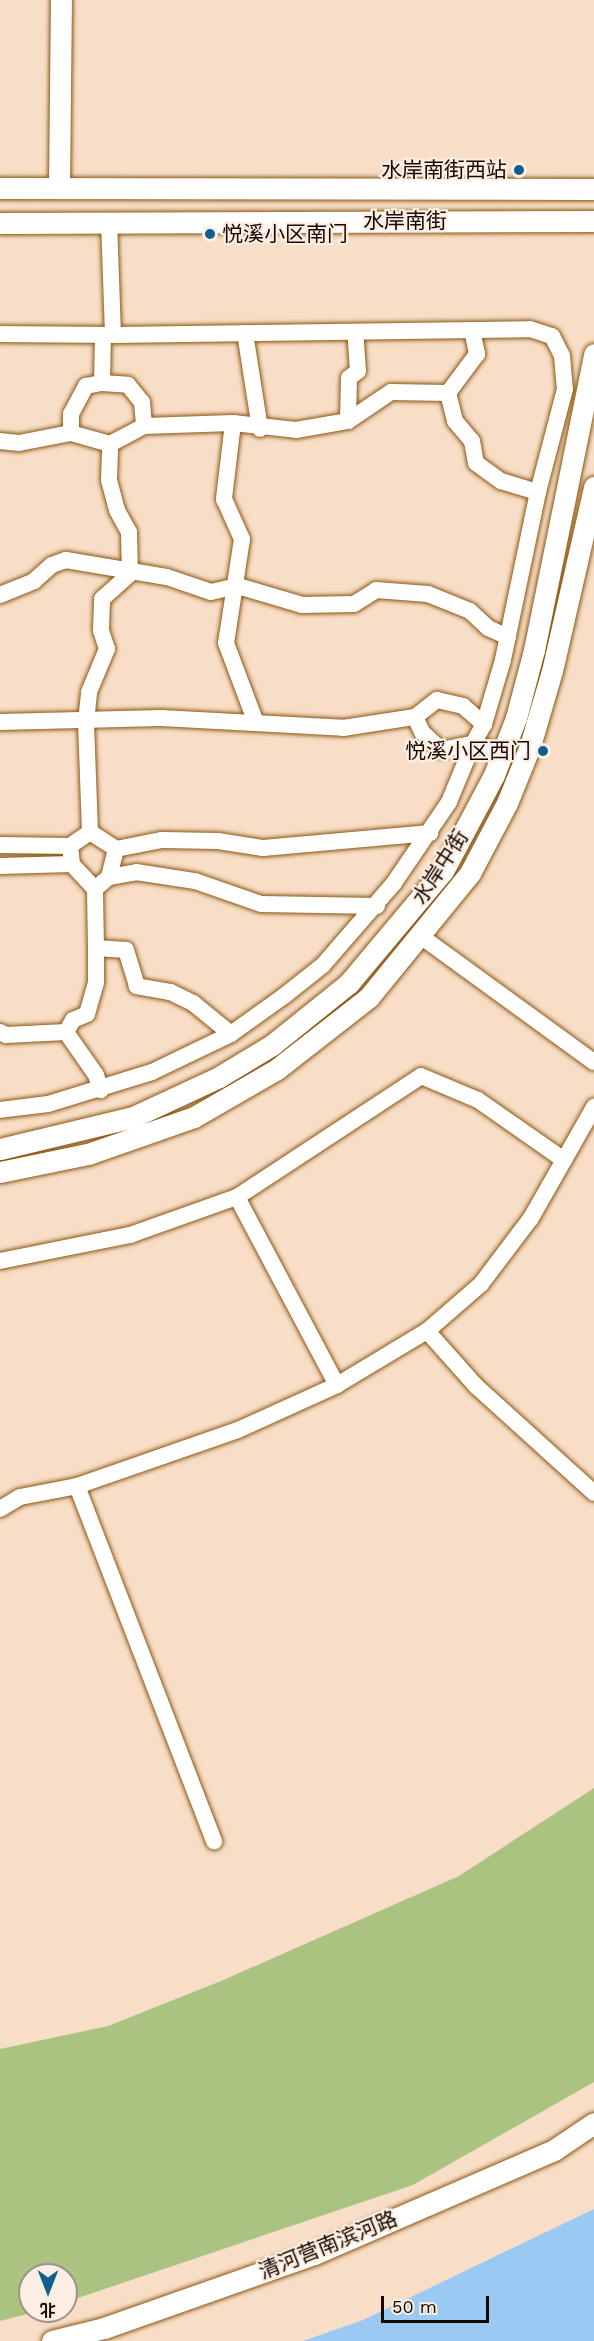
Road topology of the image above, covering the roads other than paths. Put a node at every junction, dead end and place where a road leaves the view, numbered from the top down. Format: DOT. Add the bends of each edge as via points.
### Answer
graph roads {
  1 [pos="60,0"];
  2 [pos="0,188"];
  3 [pos="60,188"];
  4 [pos="594,189"];
  5 [pos="594,220"];
  6 [pos="0,223"];
  7 [pos="109,223"];
  8 [pos="472,330"];
  9 [pos="355,332"];
  10 [pos="245,333"];
  11 [pos="0,334"];
  12 [pos="108,335"];
  13 [pos="594,354"];
  14 [pos="102,383"];
  15 [pos="448,393"];
  16 [pos="348,421"];
  17 [pos="233,423"];
  18 [pos="144,426"];
  19 [pos="260,429"];
  20 [pos="71,433"];
  21 [pos="0,441"];
  22 [pos="110,444"];
  23 [pos="594,487"];
  24 [pos="538,492"];
  25 [pos="130,574"];
  26 [pos="238,586"];
  27 [pos="0,595"];
  28 [pos="508,637"];
  29 [pos="415,717"];
  30 [pos="0,722"];
  31 [pos="86,722"];
  32 [pos="256,723"];
  33 [pos="484,724"];
  34 [pos="473,744"];
  35 [pos="503,752"];
  36 [pos="90,832"];
  37 [pos="430,833"];
  38 [pos="0,845"];
  39 [pos="70,846"];
  40 [pos="116,849"];
  41 [pos="72,864"];
  42 [pos="0,866"];
  43 [pos="109,877"];
  44 [pos="95,889"];
  45 [pos="376,906"];
  46 [pos="419,935"];
  47 [pos="96,948"];
  48 [pos="0,1032"];
  49 [pos="66,1032"];
  50 [pos="231,1034"];
  51 [pos="594,1062"];
  52 [pos="101,1090"];
  53 [pos="594,1107"];
  54 [pos="0,1110"];
  55 [pos="0,1149"];
  56 [pos="564,1160"];
  57 [pos="0,1172"];
  58 [pos="237,1197"];
  59 [pos="0,1261"];
  60 [pos="427,1331"];
  61 [pos="337,1385"];
  62 [pos="76,1486"];
  63 [pos="594,1492"];
  64 [pos="0,1509"];
  65 [pos="214,1840"];
  66 [pos="594,2123"];
  67 [pos="52,2341"];
  1 -- 3 [label="street"];
  2 -- 3 [label="street, 水岸南街"];
  3 -- 4 [label="street, 水岸南街"];
  5 -- 7 [label="street, 水岸南街"];
  6 -- 7 [label="street, 水岸南街"];
  7 -- 12 [label="street"];
  8 -- 9 [label="street"];
  8 -- 15 [label="street" via="477,354"];
  8 -- 24 [label="street" via="541,332 552,336 562,356 565,389"];
  9 -- 10 [label="street"];
  9 -- 16 [label="street" via="358,370 349,378"];
  10 -- 12 [label="street"];
  10 -- 19 [label="street"];
  11 -- 12 [label="street"];
  12 -- 14 [label="street"];
  13 -- 35 [label="street, 水岸中街" via="534,650"];
  14 -- 18 [label="street" via="128,385 142,402"];
  14 -- 20 [label="street" via="86,386 71,414"];
  15 -- 16 [label="street" via="391,392"];
  15 -- 24 [label="street" via="455,421 472,441 476,463 501,481"];
  16 -- 19 [label="street" via="296,430"];
  17 -- 18 [label="street"];
  17 -- 19 [label="street"];
  17 -- 26 [label="street" via="224,499 243,539"];
  18 -- 22 [label="street"];
  20 -- 21 [label="street" via="19,443"];
  20 -- 22 [label="street"];
  22 -- 25 [label="street" via="109,480 117,510 129,532"];
  23 -- 46 [label="street, 水岸中街" via="552,671 530,746 507,803 470,873"];
  24 -- 28 [label="street"];
  25 -- 26 [label="street" via="167,577 211,592"];
  25 -- 27 [label="street" via="66,560 52,565 34,581"];
  25 -- 31 [label="street" via="102,599 101,630 107,649 89,692"];
  26 -- 28 [label="street" via="302,605 354,604 376,590 428,594 470,611 488,628"];
  26 -- 32 [label="street" via="226,643"];
  28 -- 33 [label="street"];
  29 -- 32 [label="street" via="343,728"];
  29 -- 33 [label="street" via="437,700 463,706"];
  29 -- 34 [label="street" via="422,732 441,750"];
  30 -- 31 [label="street"];
  31 -- 32 [label="street" via="161,718"];
  31 -- 36 [label="street"];
  33 -- 34 [label="street"];
  34 -- 35 [label="street"];
  34 -- 37 [label="street" via="460,780"];
  35 -- 55 [label="street, 水岸中街" via="443,871 396,932 349,983 272,1045 219,1077 133,1118"];
  36 -- 39 [label="street"];
  36 -- 40 [label="street"];
  37 -- 40 [label="street" via="263,848 218,841 162,840"];
  37 -- 45 [label="street"];
  38 -- 39 [label="street"];
  39 -- 41 [label="street"];
  40 -- 43 [label="street"];
  41 -- 42 [label="street"];
  41 -- 44 [label="street"];
  43 -- 44 [label="street"];
  43 -- 45 [label="street" via="136,872 195,881 261,904"];
  44 -- 47 [label="street"];
  45 -- 50 [label="street" via="323,965"];
  46 -- 51 [label="street"];
  46 -- 57 [label="street, 水岸中街" via="369,997 277,1069 194,1117 88,1154"];
  47 -- 49 [label="street" via="96,982 87,1014 73,1020"];
  47 -- 50 [label="street" via="126,950 137,986 170,992 193,1003"];
  48 -- 49 [label="street"];
  49 -- 52 [label="street" via="96,1074"];
  50 -- 52 [label="street" via="152,1072"];
  52 -- 54 [label="street" via="48,1104"];
  53 -- 56 [label="street"];
  56 -- 58 [label="street" via="478,1100 421,1076"];
  56 -- 60 [label="street" via="531,1218 481,1284"];
  58 -- 59 [label="street" via="130,1235"];
  58 -- 61 [label="street"];
  60 -- 61 [label="street"];
  60 -- 63 [label="street" via="476,1386"];
  61 -- 62 [label="street" via="238,1430"];
  62 -- 64 [label="street" via="20,1497"];
  62 -- 65 [label="street"];
  66 -- 67 [label="street, 清河营南滨河路" via="554,2150 314,2254 104,2328"];
}
